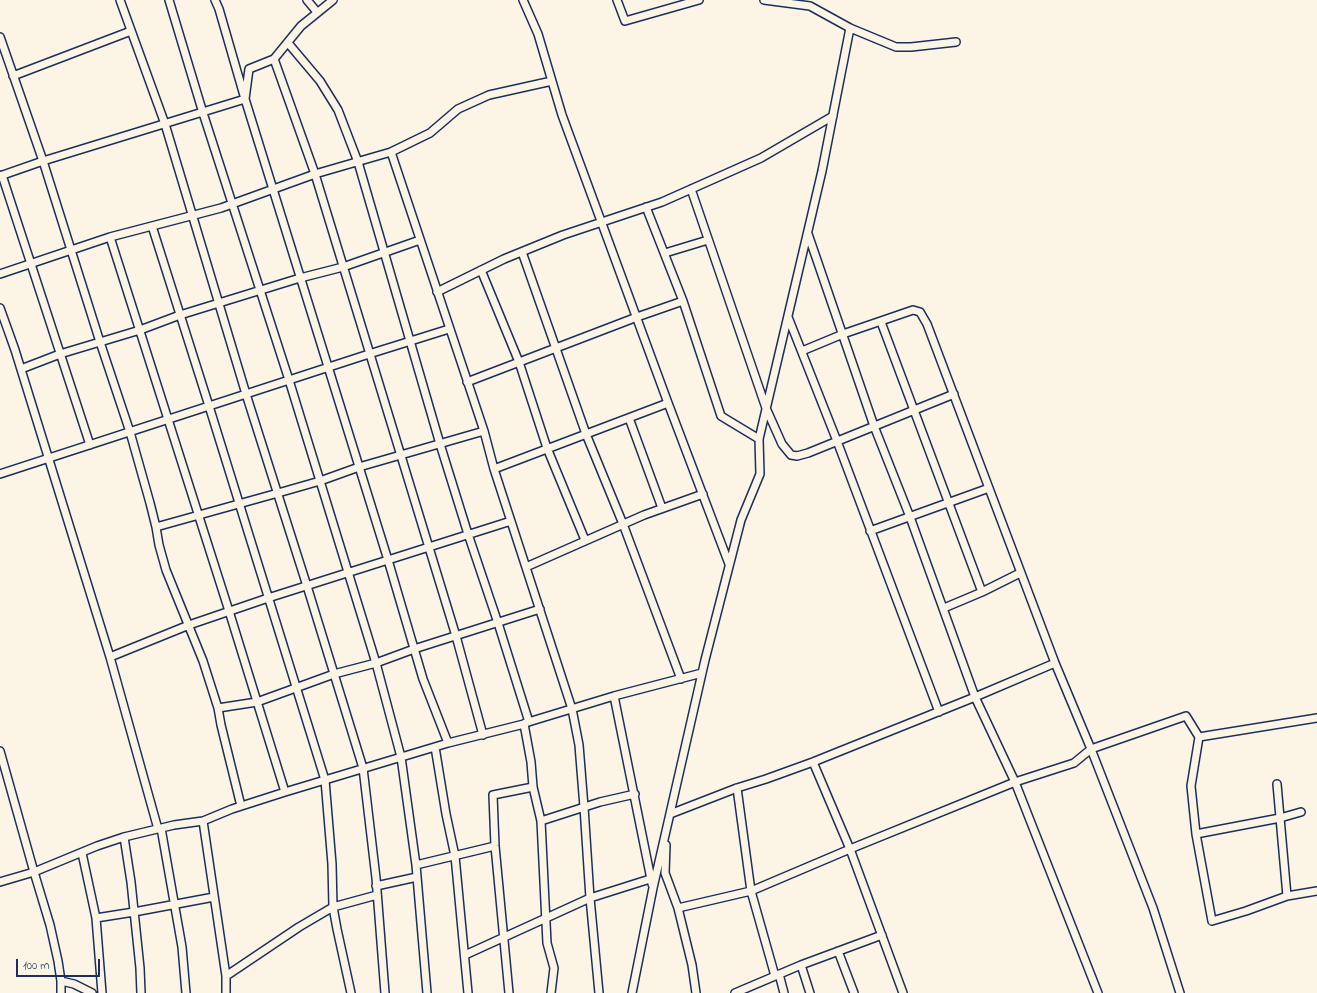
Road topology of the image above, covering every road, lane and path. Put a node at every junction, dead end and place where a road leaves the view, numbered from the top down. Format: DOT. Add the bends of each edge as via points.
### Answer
graph roads {
  1 [pos="120,0"];
  2 [pos="169,0"];
  3 [pos="215,0"];
  4 [pos="307,0"];
  5 [pos="333,0"];
  6 [pos="523,0"];
  7 [pos="617,0"];
  8 [pos="699,0"];
  9 [pos="764,0"];
  10 [pos="809,3"];
  11 [pos="317,12"];
  12 [pos="850,28"];
  13 [pos="131,32"];
  14 [pos="0,37"];
  15 [pos="956,42"];
  16 [pos="288,43"];
  17 [pos="274,59"];
  18 [pos="13,76"];
  19 [pos="552,81"];
  20 [pos="245,99"];
  21 [pos="203,112"];
  22 [pos="833,116"];
  23 [pos="165,124"];
  24 [pos="391,152"];
  25 [pos="43,161"];
  26 [pos="358,162"];
  27 [pos="315,174"];
  28 [pos="1,175"];
  29 [pos="691,189"];
  30 [pos="273,190"];
  31 [pos="233,204"];
  32 [pos="646,207"];
  33 [pos="193,215"];
  34 [pos="602,222"];
  35 [pos="152,226"];
  36 [pos="808,234"];
  37 [pos="110,237"];
  38 [pos="420,240"];
  39 [pos="708,240"];
  40 [pos="72,251"];
  41 [pos="384,252"];
  42 [pos="522,252"];
  43 [pos="665,254"];
  44 [pos="30,264"];
  45 [pos="343,267"];
  46 [pos="481,270"];
  47 [pos="0,274"];
  48 [pos="300,278"];
  49 [pos="261,290"];
  50 [pos="437,292"];
  51 [pos="683,301"];
  52 [pos="219,303"];
  53 [pos="0,308"];
  54 [pos="180,315"];
  55 [pos="638,317"];
  56 [pos="788,317"];
  57 [pos="880,322"];
  58 [pos="449,329"];
  59 [pos="140,330"];
  60 [pos="843,334"];
  61 [pos="410,341"];
  62 [pos="100,342"];
  63 [pos="556,348"];
  64 [pos="802,351"];
  65 [pos="60,354"];
  66 [pos="369,354"];
  67 [pos="519,362"];
  68 [pos="328,367"];
  69 [pos="21,369"];
  70 [pos="289,380"];
  71 [pos="467,382"];
  72 [pos="246,394"];
  73 [pos="954,394"];
  74 [pos="668,403"];
  75 [pos="209,406"];
  76 [pos="766,408"];
  77 [pos="914,410"];
  78 [pos="629,418"];
  79 [pos="168,419"];
  80 [pos="874,426"];
  81 [pos="484,431"];
  82 [pos="130,432"];
  83 [pos="586,434"];
  84 [pos="758,439"];
  85 [pos="837,441"];
  86 [pos="90,444"];
  87 [pos="440,444"];
  88 [pos="547,448"];
  89 [pos="400,455"];
  90 [pos="49,457"];
  91 [pos="359,467"];
  92 [pos="494,468"];
  93 [pos="0,474"];
  94 [pos="320,481"];
  95 [pos="989,488"];
  96 [pos="278,493"];
  97 [pos="703,494"];
  98 [pos="948,503"];
  99 [pos="239,504"];
  100 [pos="662,508"];
  101 [pos="199,516"];
  102 [pos="910,517"];
  103 [pos="511,521"];
  104 [pos="623,524"];
  105 [pos="156,527"];
  106 [pos="870,531"];
  107 [pos="468,534"];
  108 [pos="585,540"];
  109 [pos="428,548"];
  110 [pos="388,560"];
  111 [pos="729,564"];
  112 [pos="526,567"];
  113 [pos="348,573"];
  114 [pos="1020,573"];
  115 [pos="307,586"];
  116 [pos="982,592"];
  117 [pos="268,598"];
  118 [pos="944,608"];
  119 [pos="540,609"];
  120 [pos="229,611"];
  121 [pos="498,623"];
  122 [pos="189,625"];
  123 [pos="456,636"];
  124 [pos="414,649"];
  125 [pos="110,657"];
  126 [pos="376,663"];
  127 [pos="1055,664"];
  128 [pos="702,673"];
  129 [pos="334,674"];
  130 [pos="681,678"];
  131 [pos="296,688"];
  132 [pos="614,696"];
  133 [pos="975,697"];
  134 [pos="257,702"];
  135 [pos="218,708"];
  136 [pos="572,709"];
  137 [pos="939,712"];
  138 [pos="1317,718"];
  139 [pos="526,723"];
  140 [pos="483,735"];
  141 [pos="1199,737"];
  142 [pos="448,743"];
  143 [pos="435,747"];
  144 [pos="1091,749"];
  145 [pos="0,751"];
  146 [pos="401,757"];
  147 [pos="813,762"];
  148 [pos="363,768"];
  149 [pos="8,777"];
  150 [pos="0,779"];
  151 [pos="325,780"];
  152 [pos="1015,782"];
  153 [pos="1277,784"];
  154 [pos="533,787"];
  155 [pos="737,788"];
  156 [pos="285,792"];
  157 [pos="635,794"];
  158 [pos="240,806"];
  159 [pos="584,807"];
  160 [pos="1301,812"];
  161 [pos="670,814"];
  162 [pos="1280,818"];
  163 [pos="203,821"];
  164 [pos="540,821"];
  165 [pos="160,828"];
  166 [pos="667,828"];
  167 [pos="1196,834"];
  168 [pos="124,837"];
  169 [pos="495,846"];
  170 [pos="850,849"];
  171 [pos="82,853"];
  172 [pos="455,856"];
  173 [pos="416,866"];
  174 [pos="34,872"];
  175 [pos="417,877"];
  176 [pos="650,879"];
  177 [pos="0,882"];
  178 [pos="376,886"];
  179 [pos="653,888"];
  180 [pos="751,891"];
  181 [pos="1317,891"];
  182 [pos="377,895"];
  183 [pos="214,896"];
  184 [pos="1288,896"];
  185 [pos="590,898"];
  186 [pos="175,904"];
  187 [pos="333,907"];
  188 [pos="678,908"];
  189 [pos="134,912"];
  190 [pos="96,918"];
  191 [pos="546,918"];
  192 [pos="882,935"];
  193 [pos="504,937"];
  194 [pos="838,951"];
  195 [pos="465,954"];
  196 [pos="800,965"];
  197 [pos="777,975"];
  198 [pos="226,976"];
  199 [pos="61,982"];
  200 [pos="61,993"];
  201 [pos="92,993"];
  202 [pos="102,993"];
  203 [pos="141,993"];
  204 [pos="186,993"];
  205 [pos="226,993"];
  206 [pos="351,993"];
  207 [pos="385,993"];
  208 [pos="427,993"];
  209 [pos="468,993"];
  210 [pos="509,993"];
  211 [pos="551,993"];
  212 [pos="599,993"];
  213 [pos="632,993"];
  214 [pos="696,993"];
  215 [pos="736,993"];
  216 [pos="784,993"];
  217 [pos="810,993"];
  218 [pos="854,993"];
  219 [pos="904,993"];
  220 [pos="1098,993"];
  221 [pos="1180,993"];
  1 -- 13 [label="street"];
  2 -- 21 [label="street"];
  3 -- 20 [label="street"];
  4 -- 11 [label="street"];
  5 -- 11 [label="street"];
  6 -- 19 [label="street" via="538,34"];
  7 -- 8 [label="street" via="625,21"];
  9 -- 10 [label="street"];
  10 -- 12 [label="street"];
  11 -- 16 [label="street" via="301,26"];
  12 -- 15 [label="street" via="896,47"];
  12 -- 22 [label="street"];
  13 -- 18 [label="street"];
  13 -- 23 [label="street"];
  14 -- 18 [label="street"];
  16 -- 17 [label="street"];
  16 -- 26 [label="street" via="320,81 338,110"];
  17 -- 20 [label="street" via="249,69"];
  17 -- 27 [label="street"];
  18 -- 25 [label="street"];
  19 -- 24 [label="street" via="489,95 458,109 430,133"];
  19 -- 34 [label="street"];
  20 -- 21 [label="street"];
  20 -- 30 [label="street"];
  21 -- 23 [label="street"];
  21 -- 31 [label="street"];
  22 -- 29 [label="street" via="761,158"];
  22 -- 36 [label="street"];
  23 -- 25 [label="street"];
  23 -- 33 [label="street"];
  24 -- 26 [label="street"];
  24 -- 38 [label="street"];
  25 -- 28 [label="street"];
  25 -- 40 [label="street"];
  26 -- 27 [label="street"];
  26 -- 41 [label="street"];
  27 -- 30 [label="street"];
  27 -- 45 [label="street"];
  28 -- 44 [label="street"];
  29 -- 32 [label="street"];
  29 -- 39 [label="street"];
  30 -- 31 [label="street"];
  30 -- 48 [label="street"];
  31 -- 33 [label="street"];
  31 -- 49 [label="street"];
  32 -- 34 [label="street"];
  32 -- 43 [label="street"];
  33 -- 35 [label="street"];
  33 -- 52 [label="street"];
  34 -- 42 [label="street"];
  34 -- 55 [label="street"];
  35 -- 37 [label="street"];
  35 -- 54 [label="street"];
  36 -- 56 [label="street"];
  36 -- 60 [label="street"];
  37 -- 40 [label="street"];
  37 -- 59 [label="street"];
  38 -- 41 [label="street"];
  38 -- 50 [label="street"];
  39 -- 43 [label="street"];
  39 -- 76 [label="street"];
  40 -- 44 [label="street"];
  40 -- 62 [label="street"];
  41 -- 45 [label="street"];
  41 -- 61 [label="street"];
  42 -- 46 [label="street"];
  42 -- 63 [label="street"];
  43 -- 51 [label="street"];
  44 -- 47 [label="street"];
  44 -- 65 [label="street"];
  45 -- 48 [label="street"];
  45 -- 66 [label="street"];
  46 -- 50 [label="street"];
  46 -- 67 [label="street"];
  48 -- 49 [label="street"];
  48 -- 68 [label="street"];
  49 -- 52 [label="street"];
  49 -- 70 [label="street"];
  50 -- 58 [label="street"];
  51 -- 55 [label="street"];
  51 -- 84 [label="street" via="721,416"];
  52 -- 54 [label="street"];
  52 -- 72 [label="street"];
  53 -- 69 [label="street"];
  54 -- 59 [label="street"];
  54 -- 75 [label="street"];
  55 -- 63 [label="street"];
  55 -- 74 [label="street"];
  56 -- 64 [label="street"];
  56 -- 76 [label="street"];
  57 -- 60 [label="street"];
  57 -- 73 [label="street" via="913,310 920,312"];
  57 -- 77 [label="street"];
  58 -- 61 [label="street"];
  58 -- 71 [label="street"];
  59 -- 62 [label="street"];
  59 -- 79 [label="street"];
  60 -- 64 [label="street"];
  60 -- 80 [label="street"];
  61 -- 66 [label="street"];
  61 -- 87 [label="street"];
  62 -- 65 [label="street"];
  62 -- 82 [label="street"];
  63 -- 67 [label="street"];
  63 -- 83 [label="street"];
  64 -- 85 [label="street"];
  65 -- 69 [label="street"];
  65 -- 86 [label="street"];
  66 -- 68 [label="street"];
  66 -- 89 [label="street"];
  67 -- 71 [label="street"];
  67 -- 88 [label="street"];
  68 -- 70 [label="street"];
  68 -- 91 [label="street"];
  69 -- 90 [label="street"];
  70 -- 72 [label="street"];
  70 -- 94 [label="street"];
  71 -- 81 [label="street"];
  72 -- 75 [label="street"];
  72 -- 96 [label="street"];
  73 -- 77 [label="street"];
  73 -- 95 [label="street"];
  74 -- 78 [label="street"];
  74 -- 97 [label="street"];
  75 -- 79 [label="street"];
  75 -- 99 [label="street"];
  76 -- 84 [label="street"];
  76 -- 85 [label="street" via="782,444 791,455 808,453"];
  77 -- 80 [label="street"];
  77 -- 98 [label="street"];
  78 -- 83 [label="street"];
  78 -- 100 [label="street"];
  79 -- 82 [label="street"];
  79 -- 101 [label="street"];
  80 -- 85 [label="street"];
  80 -- 102 [label="street"];
  81 -- 87 [label="street"];
  81 -- 92 [label="street"];
  82 -- 86 [label="street"];
  82 -- 105 [label="street"];
  83 -- 88 [label="street"];
  83 -- 104 [label="street"];
  84 -- 111 [label="street" via="760,474 741,520"];
  85 -- 106 [label="street"];
  86 -- 90 [label="street"];
  87 -- 89 [label="street"];
  87 -- 107 [label="street"];
  88 -- 92 [label="street"];
  88 -- 108 [label="street"];
  89 -- 91 [label="street"];
  89 -- 109 [label="street"];
  90 -- 93 [label="street"];
  90 -- 125 [label="street"];
  91 -- 94 [label="street"];
  91 -- 110 [label="street"];
  92 -- 103 [label="street"];
  94 -- 96 [label="street"];
  94 -- 113 [label="street"];
  95 -- 98 [label="street"];
  95 -- 114 [label="street"];
  96 -- 99 [label="street"];
  96 -- 115 [label="street"];
  97 -- 100 [label="street"];
  97 -- 111 [label="street"];
  98 -- 102 [label="street"];
  98 -- 116 [label="street"];
  99 -- 101 [label="street"];
  99 -- 117 [label="street"];
  100 -- 104 [label="street"];
  101 -- 105 [label="street"];
  101 -- 120 [label="street"];
  102 -- 106 [label="street"];
  102 -- 118 [label="street"];
  103 -- 107 [label="street"];
  103 -- 112 [label="street"];
  104 -- 108 [label="street"];
  104 -- 130 [label="street"];
  105 -- 122 [label="street" via="166,570"];
  106 -- 137 [label="street"];
  107 -- 109 [label="street"];
  107 -- 121 [label="street"];
  108 -- 112 [label="street"];
  109 -- 110 [label="street"];
  109 -- 123 [label="street"];
  110 -- 113 [label="street"];
  110 -- 124 [label="street"];
  111 -- 128 [label="street"];
  112 -- 119 [label="street"];
  113 -- 115 [label="street"];
  113 -- 126 [label="street"];
  114 -- 116 [label="street"];
  114 -- 127 [label="street"];
  115 -- 117 [label="street"];
  115 -- 129 [label="street"];
  116 -- 118 [label="street"];
  117 -- 120 [label="street"];
  117 -- 131 [label="street"];
  118 -- 133 [label="street"];
  119 -- 121 [label="street"];
  119 -- 136 [label="street"];
  120 -- 122 [label="street"];
  120 -- 134 [label="street"];
  121 -- 123 [label="street"];
  121 -- 139 [label="street"];
  122 -- 125 [label="street"];
  122 -- 135 [label="street" via="204,661"];
  123 -- 124 [label="street"];
  123 -- 140 [label="street"];
  124 -- 126 [label="street"];
  124 -- 142 [label="street"];
  125 -- 165 [label="street"];
  126 -- 129 [label="street"];
  126 -- 146 [label="street"];
  127 -- 133 [label="street"];
  127 -- 144 [label="street"];
  128 -- 130 [label="street"];
  128 -- 161 [label="street"];
  129 -- 131 [label="street"];
  129 -- 148 [label="street"];
  130 -- 132 [label="street"];
  131 -- 134 [label="street"];
  131 -- 151 [label="street"];
  132 -- 136 [label="street"];
  132 -- 157 [label="street"];
  133 -- 137 [label="street"];
  133 -- 152 [label="street"];
  134 -- 135 [label="street"];
  134 -- 156 [label="street"];
  135 -- 158 [label="street"];
  136 -- 139 [label="street"];
  136 -- 159 [label="street" via="579,745"];
  137 -- 147 [label="street"];
  138 -- 141 [label="street"];
  139 -- 140 [label="street"];
  139 -- 154 [label="street"];
  140 -- 142 [label="street"];
  141 -- 144 [label="street" via="1186,716"];
  141 -- 167 [label="street" via="1191,786"];
  142 -- 143 [label="street"];
  143 -- 146 [label="street"];
  143 -- 172 [label="street"];
  144 -- 152 [label="street" via="1074,763"];
  144 -- 221 [label="street" via="1153,908"];
  145 -- 149 [label="street"];
  146 -- 148 [label="street"];
  146 -- 173 [label="street"];
  147 -- 155 [label="street"];
  147 -- 170 [label="street"];
  148 -- 151 [label="street"];
  148 -- 178 [label="street"];
  149 -- 150 [label="street"];
  149 -- 174 [label="street"];
  151 -- 156 [label="street"];
  151 -- 187 [label="street"];
  152 -- 170 [label="street"];
  152 -- 220 [label="street"];
  153 -- 162 [label="street"];
  154 -- 164 [label="street"];
  154 -- 169 [label="street" via="493,795"];
  155 -- 161 [label="street"];
  155 -- 180 [label="street"];
  156 -- 158 [label="street"];
  157 -- 159 [label="street"];
  157 -- 176 [label="street"];
  158 -- 163 [label="street"];
  159 -- 164 [label="street"];
  159 -- 185 [label="street"];
  160 -- 162 [label="street"];
  161 -- 166 [label="street"];
  162 -- 167 [label="street"];
  162 -- 184 [label="street"];
  163 -- 165 [label="street"];
  163 -- 183 [label="street"];
  164 -- 191 [label="street"];
  165 -- 168 [label="street"];
  165 -- 186 [label="street"];
  166 -- 179 [label="street"];
  166 -- 188 [label="street" via="665,873"];
  167 -- 184 [label="street" via="1212,921"];
  168 -- 171 [label="street"];
  168 -- 189 [label="street"];
  169 -- 172 [label="street"];
  169 -- 193 [label="street"];
  170 -- 180 [label="street"];
  170 -- 192 [label="street"];
  171 -- 174 [label="street"];
  171 -- 190 [label="street"];
  172 -- 173 [label="street"];
  172 -- 195 [label="street"];
  173 -- 175 [label="street"];
  174 -- 177 [label="street"];
  174 -- 199 [label="street" via="50,925"];
  175 -- 178 [label="street"];
  175 -- 208 [label="street"];
  176 -- 179 [label="street"];
  176 -- 185 [label="street"];
  178 -- 182 [label="street"];
  179 -- 213 [label="street"];
  180 -- 188 [label="street"];
  180 -- 197 [label="street"];
  181 -- 184 [label="street"];
  182 -- 187 [label="street"];
  182 -- 207 [label="street"];
  183 -- 186 [label="street"];
  183 -- 198 [label="street"];
  185 -- 191 [label="street"];
  185 -- 212 [label="street"];
  186 -- 189 [label="street"];
  186 -- 204 [label="street"];
  187 -- 198 [label="street"];
  187 -- 206 [label="street"];
  188 -- 214 [label="street"];
  189 -- 190 [label="street"];
  189 -- 203 [label="street"];
  190 -- 202 [label="street"];
  191 -- 193 [label="street"];
  191 -- 211 [label="street" via="547,943 554,968"];
  192 -- 194 [label="street"];
  192 -- 219 [label="street"];
  193 -- 195 [label="street"];
  193 -- 210 [label="street"];
  194 -- 196 [label="street"];
  194 -- 218 [label="street"];
  195 -- 209 [label="street"];
  196 -- 197 [label="street"];
  196 -- 217 [label="street"];
  197 -- 215 [label="street"];
  197 -- 216 [label="street"];
  198 -- 205 [label="street"];
  199 -- 200 [label="street"];
  199 -- 201 [label="street" via="74,984"];
}
